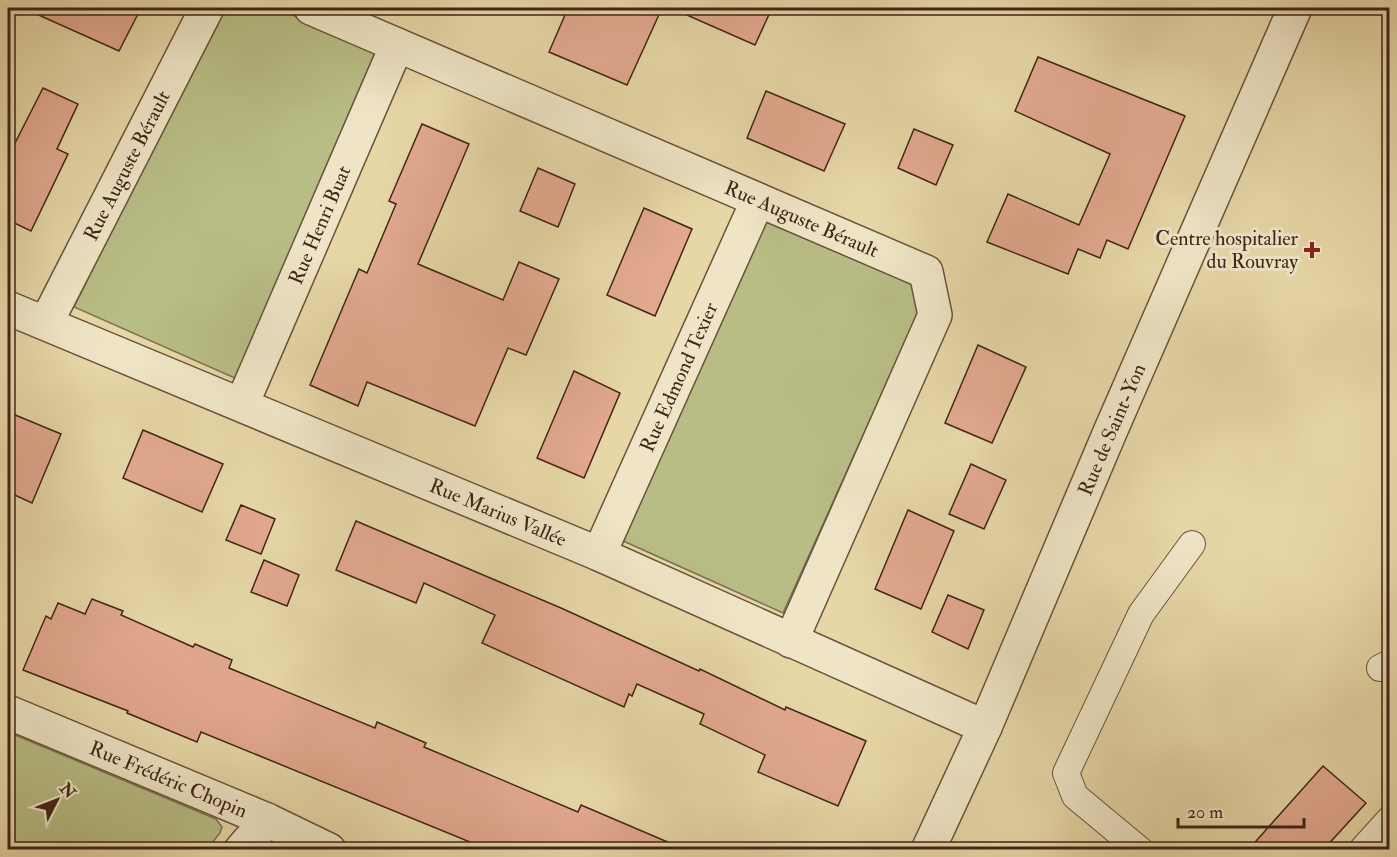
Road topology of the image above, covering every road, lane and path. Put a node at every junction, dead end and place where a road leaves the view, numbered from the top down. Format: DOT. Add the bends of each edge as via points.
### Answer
graph roads {
  1 [pos="207,8"];
  2 [pos="311,8"];
  3 [pos="1295,8"];
  4 [pos="397,45"];
  5 [pos="758,200"];
  6 [pos="8,308"];
  7 [pos="46,323"];
  8 [pos="242,404"];
  9 [pos="1192,544"];
  10 [pos="599,554"];
  11 [pos="791,640"];
  12 [pos="8,712"];
  13 [pos="985,727"];
  14 [pos="1389,819"];
  15 [pos="267,820"];
  16 [pos="241,849"];
  17 [pos="329,849"];
  18 [pos="928,849"];
  19 [pos="1140,849"];
  20 [pos="1362,849"];
  1 -- 7 [label="street, Rue Auguste Bérault"];
  2 -- 4 [label="street, Rue Auguste Bérault"];
  3 -- 13 [label="street, Rue de Saint-Yon"];
  4 -- 5 [label="street, Rue Auguste Bérault"];
  4 -- 8 [label="street, Rue Henri Buat"];
  5 -- 10 [label="street, Rue Edmond Texier"];
  5 -- 11 [label="street, Rue Auguste Bérault" via="926,272 935,315"];
  6 -- 7 [label="street, Rue Marius Vallée"];
  7 -- 8 [label="street, Rue Marius Vallée"];
  8 -- 10 [label="street, Rue Marius Vallée"];
  9 -- 19 [label="lane" via="1142,614 1066,773 1075,796"];
  10 -- 11 [label="street, Rue Marius Vallée"];
  11 -- 13 [label="street, Rue Marius Vallée"];
  12 -- 15 [label="street, Rue Frédéric Chopin"];
  13 -- 18 [label="street, Rue de Saint-Yon"];
  14 -- 20 [label="lane"];
  15 -- 16 [label="street"];
  15 -- 17 [label="street, Rue Frédéric Chopin"];
}
